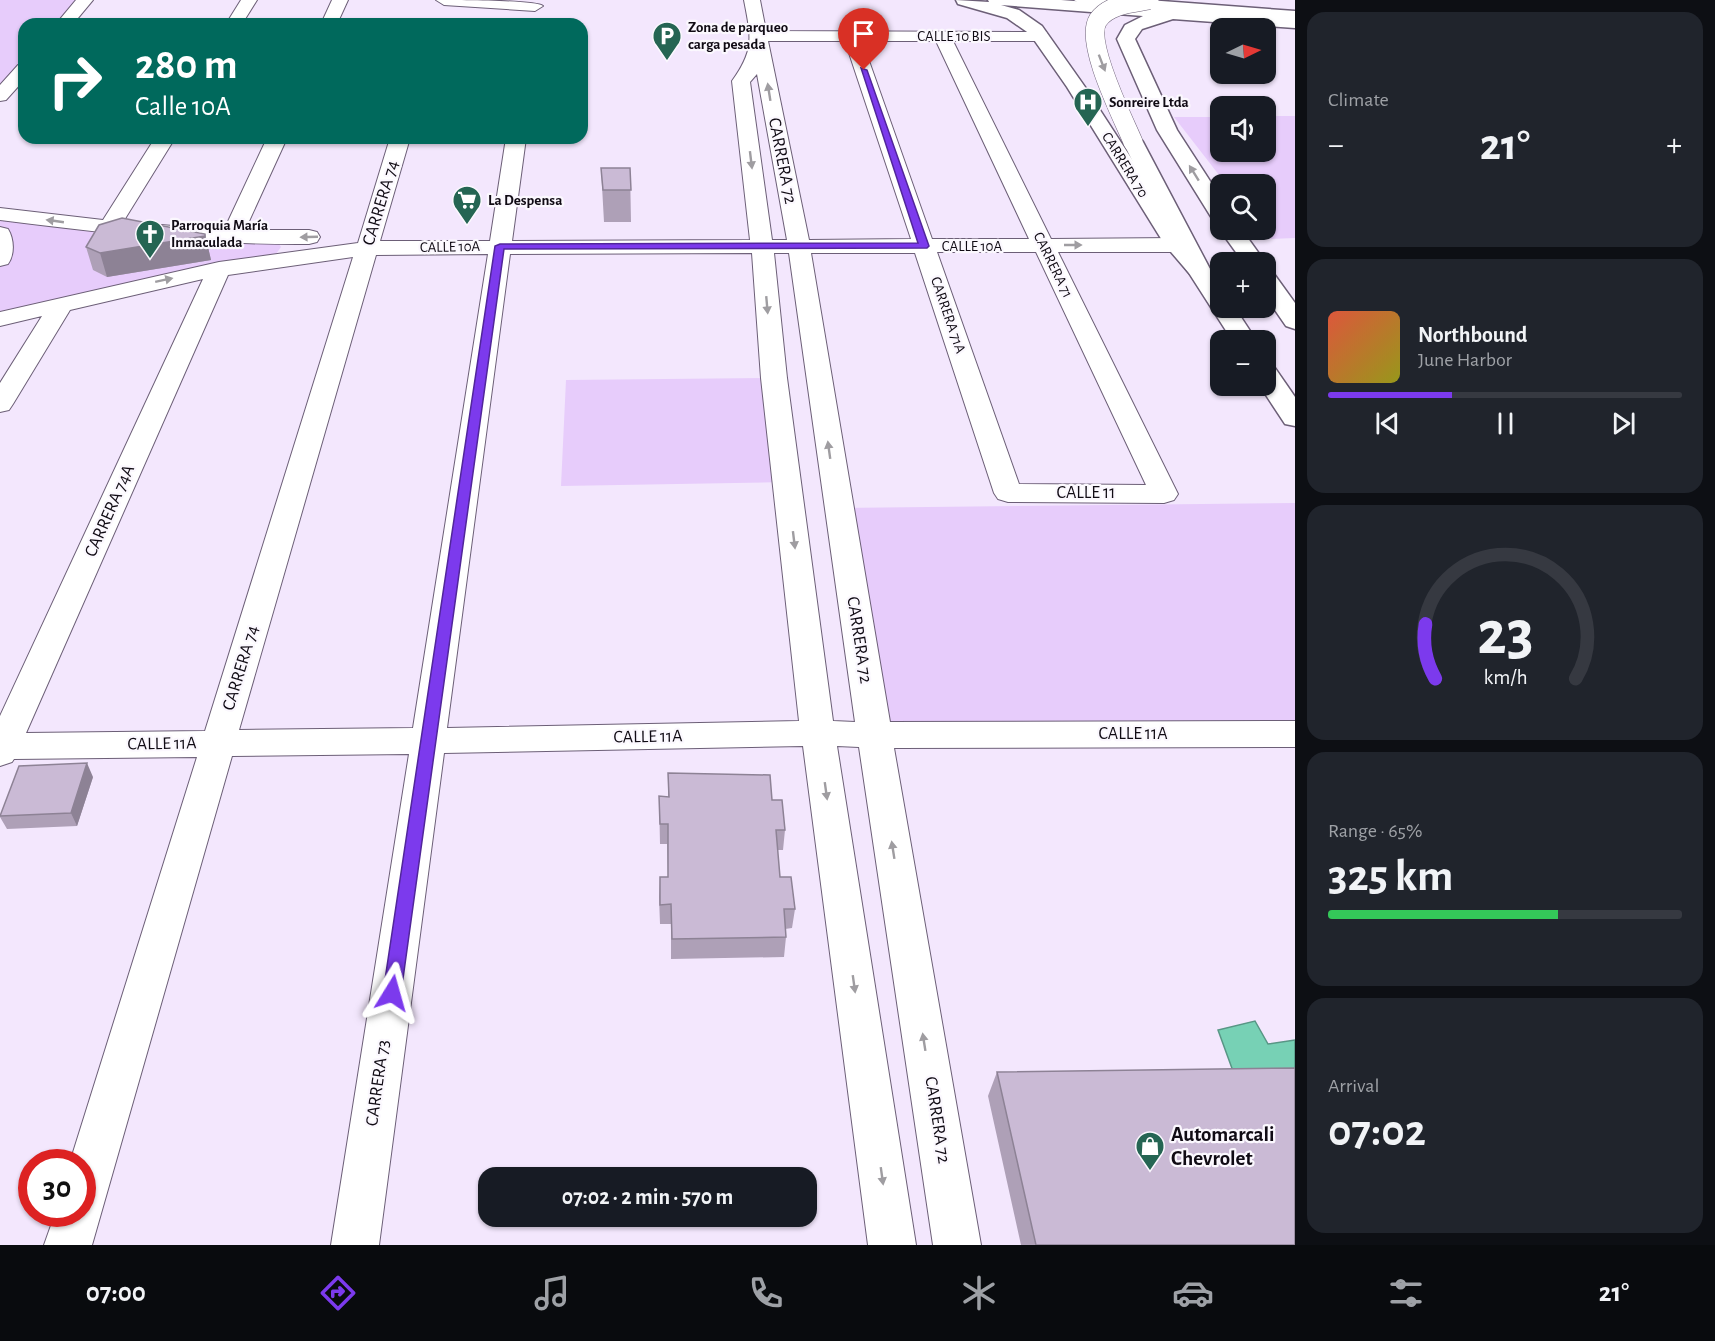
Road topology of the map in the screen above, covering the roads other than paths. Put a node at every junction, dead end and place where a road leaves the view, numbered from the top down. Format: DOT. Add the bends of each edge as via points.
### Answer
graph roads {
  1 [pos="86,0"];
  2 [pos="249,0"];
  3 [pos="340,0"];
  4 [pos="442,0"];
  5 [pos="752,0"];
  6 [pos="964,0"];
  7 [pos="994,0"];
  8 [pos="1082,0"];
  9 [pos="1149,0"];
  10 [pos="1245,0"];
  11 [pos="535,3"];
  12 [pos="1295,4"];
  13 [pos="435,16"];
  14 [pos="1209,16"];
  15 [pos="1295,16"];
  16 [pos="70,18"];
  17 [pos="238,18"];
  18 [pos="332,18"];
  19 [pos="533,18"];
  20 [pos="1295,23"];
  21 [pos="761,36"];
  22 [pos="852,36"];
  23 [pos="942,36"];
  24 [pos="1040,36"];
  25 [pos="1129,45"];
  26 [pos="18,76"];
  27 [pos="1076,87"];
  28 [pos="0,96"];
  29 [pos="161,144"];
  30 [pos="275,144"];
  31 [pos="398,144"];
  32 [pos="515,144"];
  33 [pos="1210,198"];
  34 [pos="0,214"];
  35 [pos="109,228"];
  36 [pos="0,234"];
  37 [pos="232,236"];
  38 [pos="1040,237"];
  39 [pos="1171,237"];
  40 [pos="272,238"];
  41 [pos="761,238"];
  42 [pos="798,238"];
  43 [pos="921,238"];
  44 [pos="501,239"];
  45 [pos="370,242"];
  46 [pos="0,259"];
  47 [pos="266,261"];
  48 [pos="219,268"];
  49 [pos="1198,270"];
  50 [pos="1210,288"];
  51 [pos="1276,293"];
  52 [pos="61,305"];
  53 [pos="0,319"];
  54 [pos="1295,321"];
  55 [pos="1276,389"];
  56 [pos="0,404"];
  57 [pos="1295,418"];
  58 [pos="1008,493"];
  59 [pos="1164,494"];
  60 [pos="818,733"];
  61 [pos="1295,734"];
  62 [pos="874,735"];
  63 [pos="428,740"];
  64 [pos="219,743"];
  65 [pos="1,748"];
  66 [pos="96,1152"];
  67 [pos="74,1227"];
  68 [pos="68,1245"];
  69 [pos="355,1245"];
  70 [pos="892,1245"];
  71 [pos="957,1245"];
  1 -- 16 [label="street"];
  2 -- 17 [label="street"];
  3 -- 18 [label="street"];
  4 -- 11 [label="street"];
  4 -- 13 [label="street"];
  5 -- 21 [label="street, CARRERA 72"];
  6 -- 24 [label="street, CARRERA 70" via="1012,14"];
  7 -- 14 [label="street"];
  8 -- 15 [label="street"];
  9 -- 49 [label="street, one-way, bridge" via="1109,11 1096,23 1094,33 1133,142"];
  10 -- 12 [label="street"];
  11 -- 19 [label="street"];
  14 -- 20 [label="street"];
  14 -- 25 [label="street" via="1170,16 1147,21 1127,33"];
  21 -- 22 [label="street, CALLE 10 BIS"];
  21 -- 41 [label="street, CARRERA 72, one-way" via="748,75 741,81"];
  42 -- 21 [label="street, CARRERA 72, one-way"];
  22 -- 23 [label="street, CALLE 10 BIS"];
  22 -- 43 [label="street, CARRERA 71A"];
  23 -- 24 [label="street, CALLE 10 BIS"];
  23 -- 38 [label="street, CARRERA 71"];
  24 -- 27 [label="street, CARRERA 70"];
  25 -- 27 [label="street" via="1106,22 1083,17 1053,21 1050,29 1082,75"];
  33 -- 25 [label="street, one-way" via="1167,130"];
  26 -- 28 [label="street"];
  27 -- 39 [label="street, CARRERA 70"];
  29 -- 35 [label="street"];
  30 -- 37 [label="street"];
  31 -- 45 [label="street, CARRERA 74"];
  32 -- 44 [label="street, CARRERA 73"];
  35 -- 34 [label="street, CALLE 10A, one-way"];
  35 -- 37 [label="street, CALLE 10A"];
  36 -- 46 [label="street"];
  37 -- 40 [label="street, CALLE 10A"];
  38 -- 39 [label="street, CALLE 10A"];
  38 -- 43 [label="street, CALLE 10A"];
  38 -- 59 [label="street, CARRERA 71"];
  39 -- 49 [label="street, CARRERA 70"];
  45 -- 40 [label="street, CALLE 10A, one-way"];
  40 -- 47 [label="street" via="280,247"];
  41 -- 42 [label="street, CALLE 10A"];
  41 -- 44 [label="street, CALLE 10A"];
  41 -- 60 [label="street, CARRERA 72, one-way" via="774,378"];
  42 -- 43 [label="street, CALLE 10A"];
  62 -- 42 [label="street, CARRERA 72, one-way"];
  43 -- 58 [label="street, CARRERA 71A"];
  44 -- 45 [label="street, CALLE 10A"];
  44 -- 63 [label="street, CARRERA 73"];
  45 -- 47 [label="street, CALLE 10A"];
  45 -- 64 [label="street, CARRERA 74"];
  47 -- 48 [label="street, CALLE 10A"];
  52 -- 48 [label="street, CALLE 10A, one-way"];
  48 -- 65 [label="street, CARRERA 74A"];
  49 -- 50 [label="street, CARRERA 70"];
  51 -- 54 [label="street"];
  52 -- 53 [label="street, CALLE 10A"];
  52 -- 56 [label="street"];
  55 -- 57 [label="street"];
  58 -- 59 [label="street, CALLE 11"];
  60 -- 62 [label="street, CALLE 11A"];
  60 -- 63 [label="street, CALLE 11A"];
  60 -- 70 [label="street, CARRERA 72, one-way"];
  61 -- 62 [label="street, CALLE 11A"];
  71 -- 62 [label="street, CARRERA 72, one-way"];
  63 -- 64 [label="street, CALLE 11A"];
  63 -- 69 [label="street, CARRERA 73"];
  64 -- 65 [label="street, CALLE 11A"];
  64 -- 66 [label="street, CARRERA 74"];
  67 -- 68 [label="street"];
}
